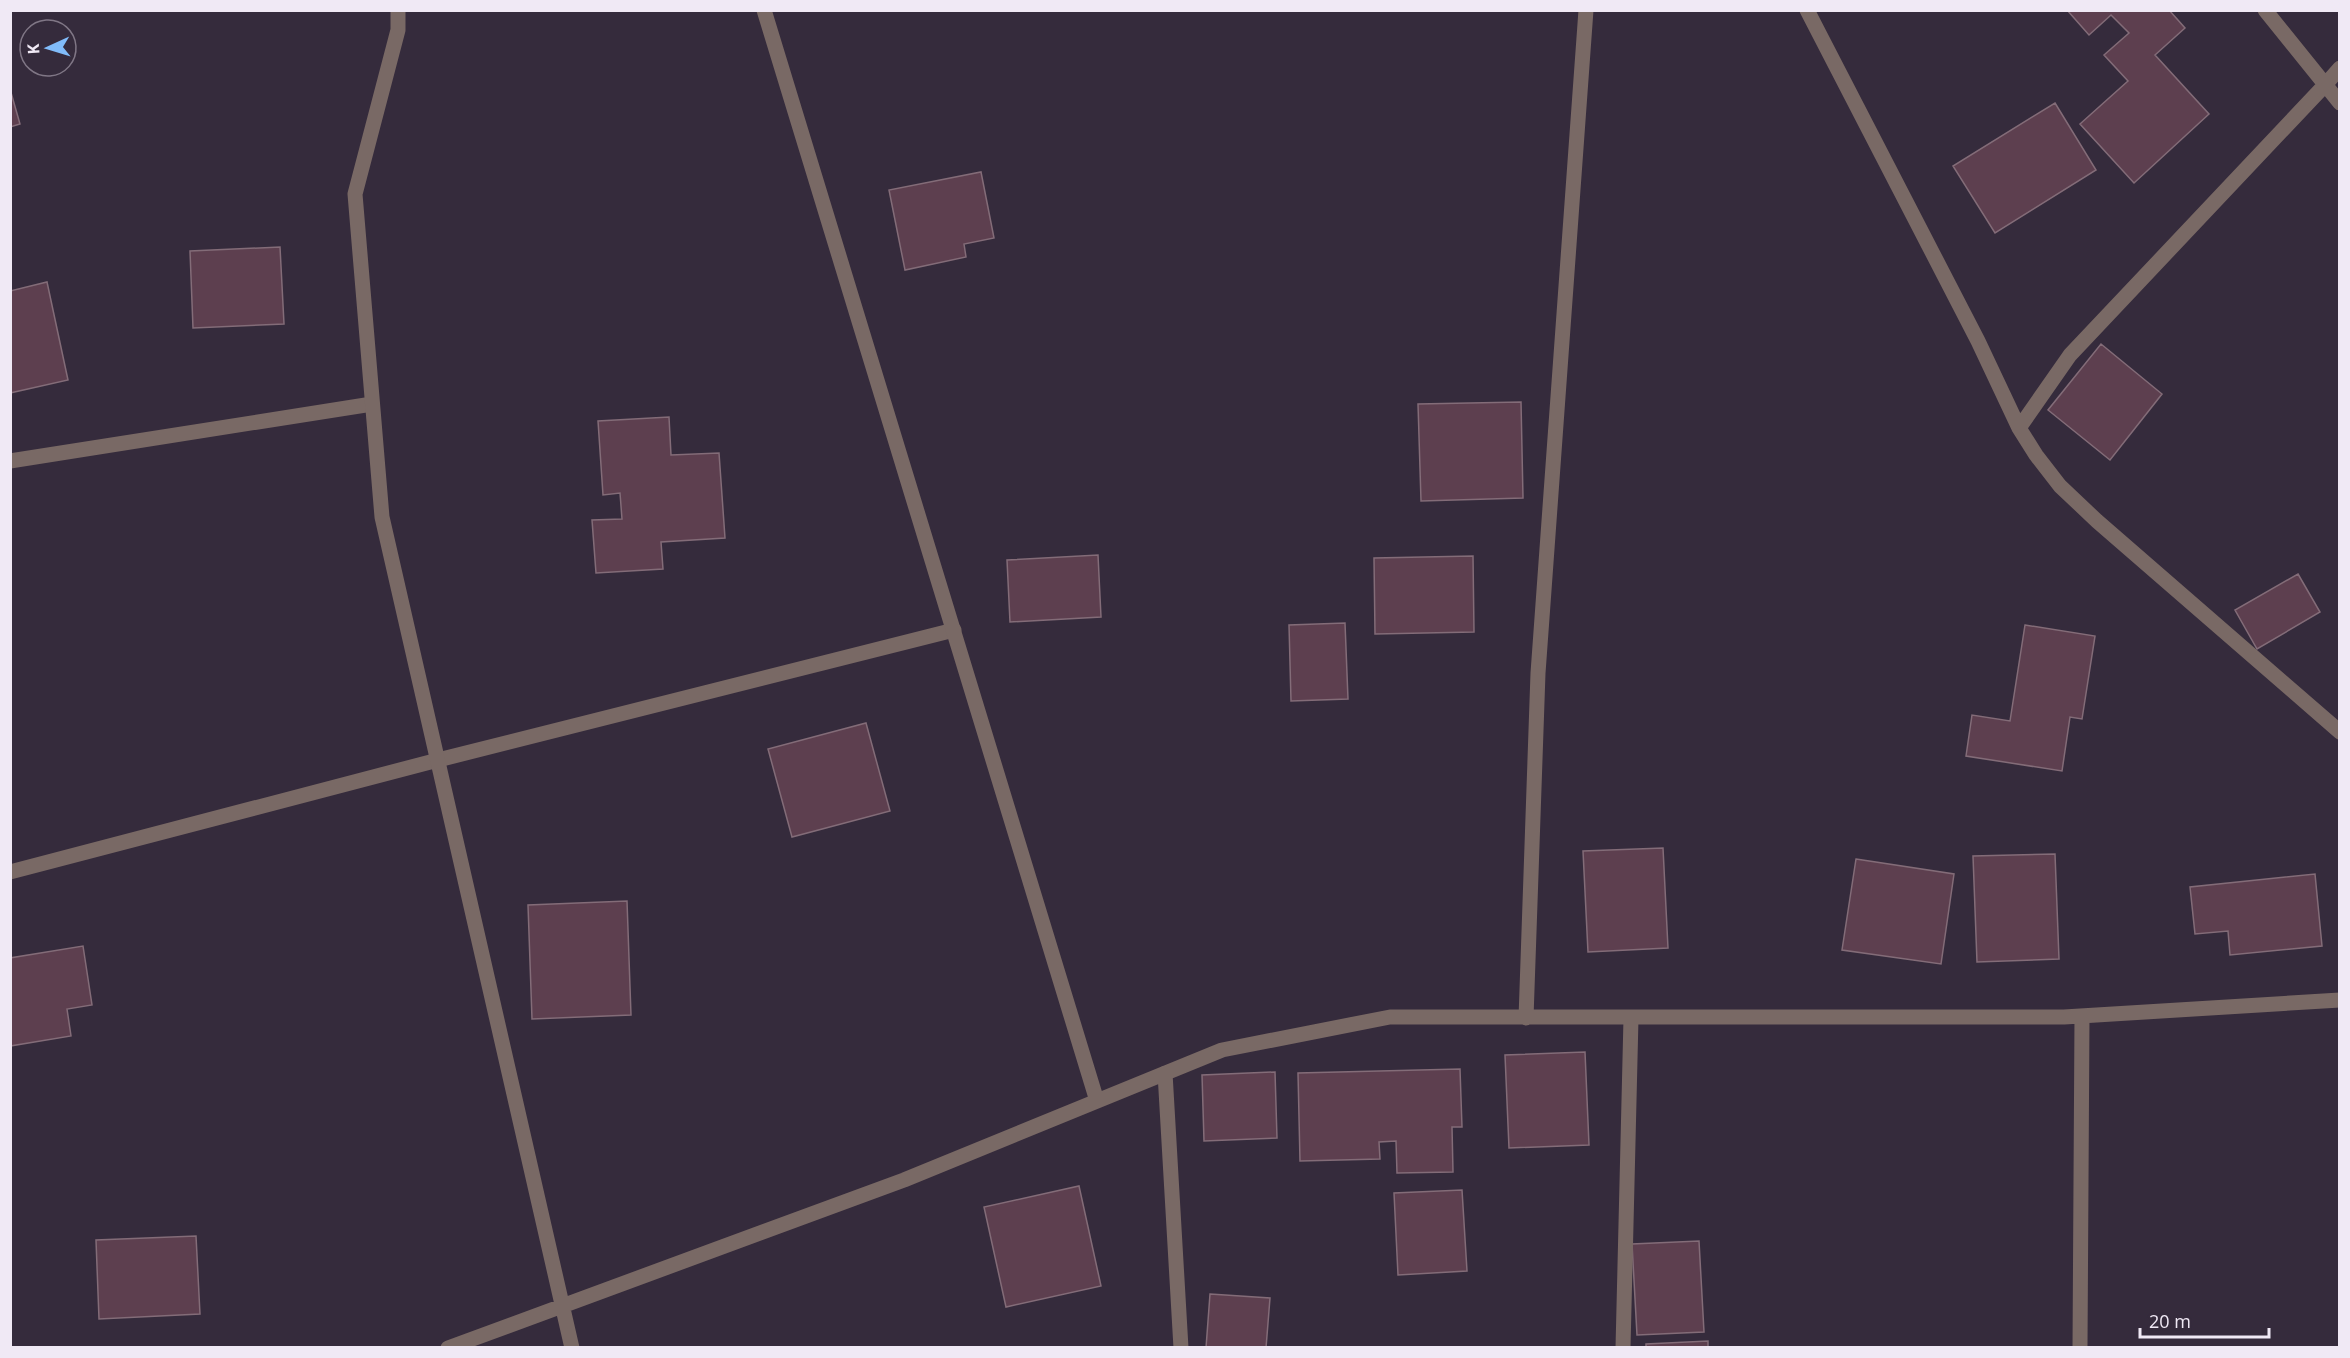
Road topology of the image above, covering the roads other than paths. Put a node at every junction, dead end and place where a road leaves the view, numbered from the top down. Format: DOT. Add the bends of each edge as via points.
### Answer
graph roads {
  1 [pos="398,10"];
  2 [pos="764,10"];
  3 [pos="1586,10"];
  4 [pos="1807,10"];
  5 [pos="2265,10"];
  6 [pos="2340,68"];
  7 [pos="2325,85"];
  8 [pos="2340,103"];
  9 [pos="372,404"];
  10 [pos="2019,428"];
  11 [pos="10,461"];
  12 [pos="954,630"];
  13 [pos="2340,732"];
  14 [pos="438,760"];
  15 [pos="10,872"];
  16 [pos="2340,1000"];
  17 [pos="2082,1016"];
  18 [pos="1526,1018"];
  19 [pos="1631,1018"];
  20 [pos="1165,1073"];
  21 [pos="1097,1101"];
  22 [pos="562,1304"];
  23 [pos="448,1347"];
  24 [pos="572,1347"];
  25 [pos="1181,1347"];
  26 [pos="1623,1347"];
  27 [pos="2080,1347"];
  1 -- 9 [label="street" via="398,30 355,194"];
  2 -- 12 [label="street"];
  3 -- 18 [label="street" via="1538,673"];
  4 -- 10 [label="street"];
  5 -- 7 [label="street"];
  6 -- 7 [label="street"];
  7 -- 8 [label="street"];
  7 -- 10 [label="street" via="2070,355"];
  9 -- 11 [label="street"];
  9 -- 14 [label="street" via="382,517"];
  10 -- 13 [label="street" via="2060,486"];
  12 -- 14 [label="street"];
  12 -- 21 [label="street"];
  14 -- 15 [label="street"];
  14 -- 22 [label="street"];
  16 -- 17 [label="street"];
  17 -- 19 [label="street"];
  17 -- 27 [label="street"];
  18 -- 19 [label="street"];
  18 -- 20 [label="street" via="1390,1017 1222,1050"];
  19 -- 26 [label="street"];
  20 -- 21 [label="street"];
  20 -- 25 [label="street"];
  21 -- 22 [label="street" via="904,1180"];
  22 -- 23 [label="street"];
  22 -- 24 [label="street"];
}
